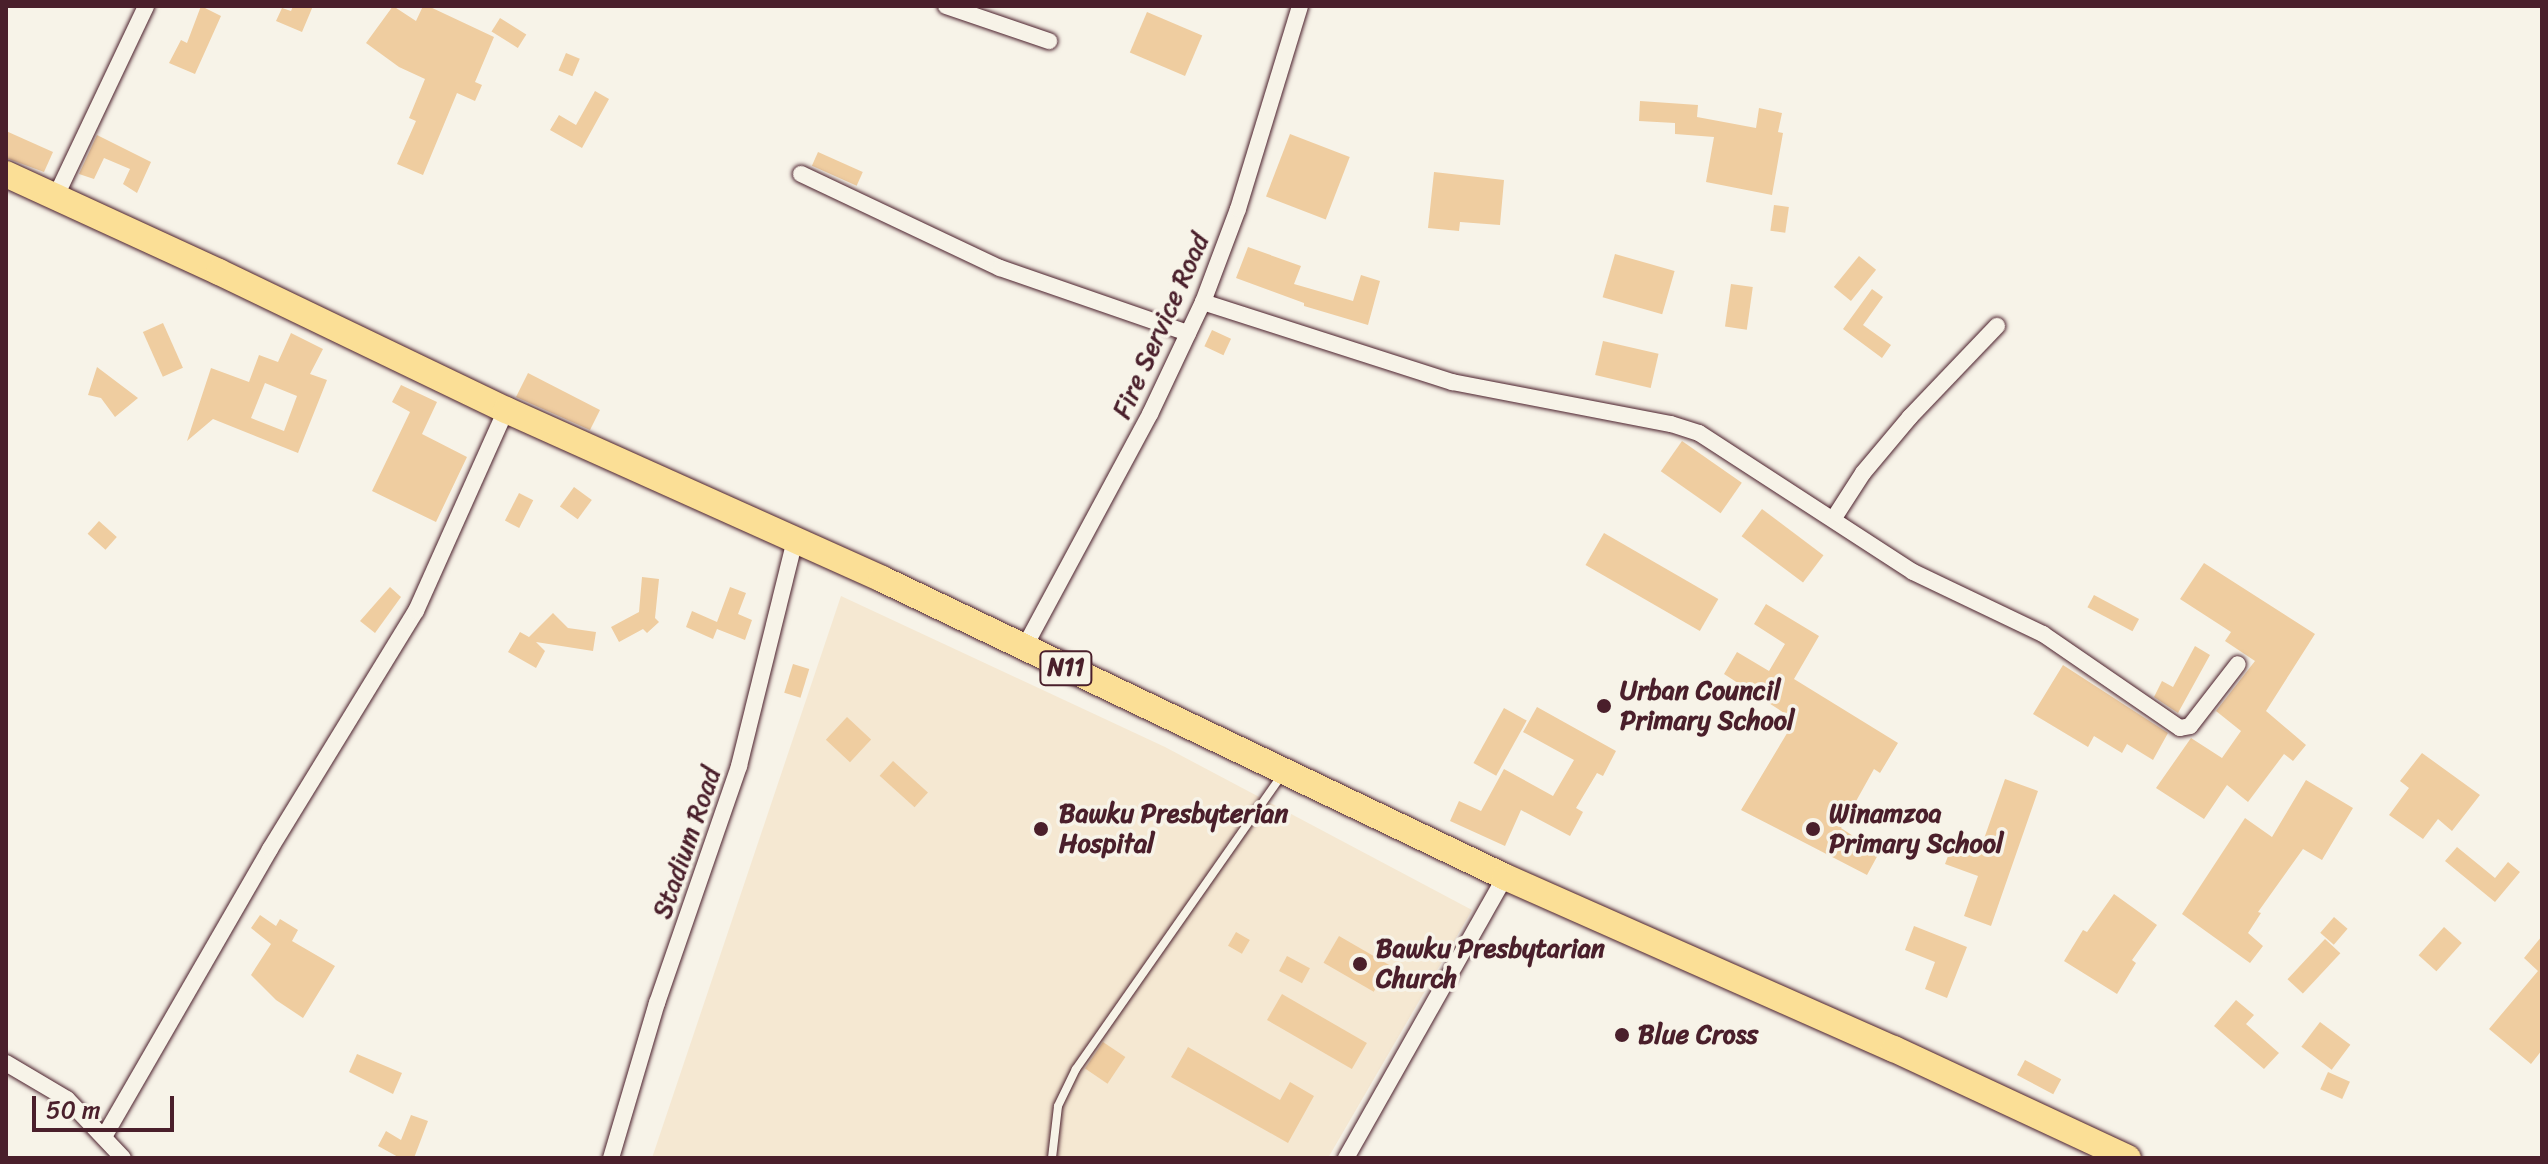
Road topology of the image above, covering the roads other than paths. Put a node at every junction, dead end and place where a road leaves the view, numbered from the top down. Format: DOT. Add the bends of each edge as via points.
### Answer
graph roads {
  1 [pos="146,6"];
  2 [pos="946,6"];
  3 [pos="1300,6"];
  4 [pos="1049,41"];
  5 [pos="6,174"];
  6 [pos="801,174"];
  7 [pos="55,198"];
  8 [pos="1203,302"];
  9 [pos="1997,326"];
  10 [pos="1188,333"];
  11 [pos="506,410"];
  12 [pos="1834,518"];
  13 [pos="795,540"];
  14 [pos="1024,648"];
  15 [pos="2238,664"];
  16 [pos="1284,772"];
  17 [pos="1505,877"];
  18 [pos="6,1063"];
  19 [pos="105,1135"];
  20 [pos="123,1158"];
  21 [pos="611,1158"];
  22 [pos="1052,1158"];
  23 [pos="1346,1158"];
  24 [pos="2128,1158"];
  1 -- 7 [label="street"];
  2 -- 4 [label="street"];
  3 -- 8 [label="street, Fire Service Road" via="1238,209"];
  5 -- 7 [label="highway, N11"];
  6 -- 10 [label="street" via="1000,268"];
  7 -- 11 [label="highway, N11"];
  8 -- 10 [label="street, Fire Service Road"];
  8 -- 12 [label="street" via="1452,382 1686,428"];
  9 -- 12 [label="street" via="1910,417"];
  10 -- 14 [label="street, Fire Service Road"];
  11 -- 13 [label="highway, N11"];
  11 -- 19 [label="street" via="416,611 270,849"];
  12 -- 15 [label="street" via="1924,578 2043,634 2180,728 2190,726"];
  13 -- 14 [label="highway, N11"];
  13 -- 21 [label="street, Stadium Road" via="739,766 657,1003"];
  14 -- 16 [label="highway, N11"];
  16 -- 17 [label="highway, N11"];
  16 -- 22 [label="lane" via="1076,1069 1058,1106"];
  17 -- 23 [label="street"];
  17 -- 24 [label="highway, N11"];
  18 -- 19 [label="street" via="52,1088"];
  19 -- 20 [label="street"];
}
